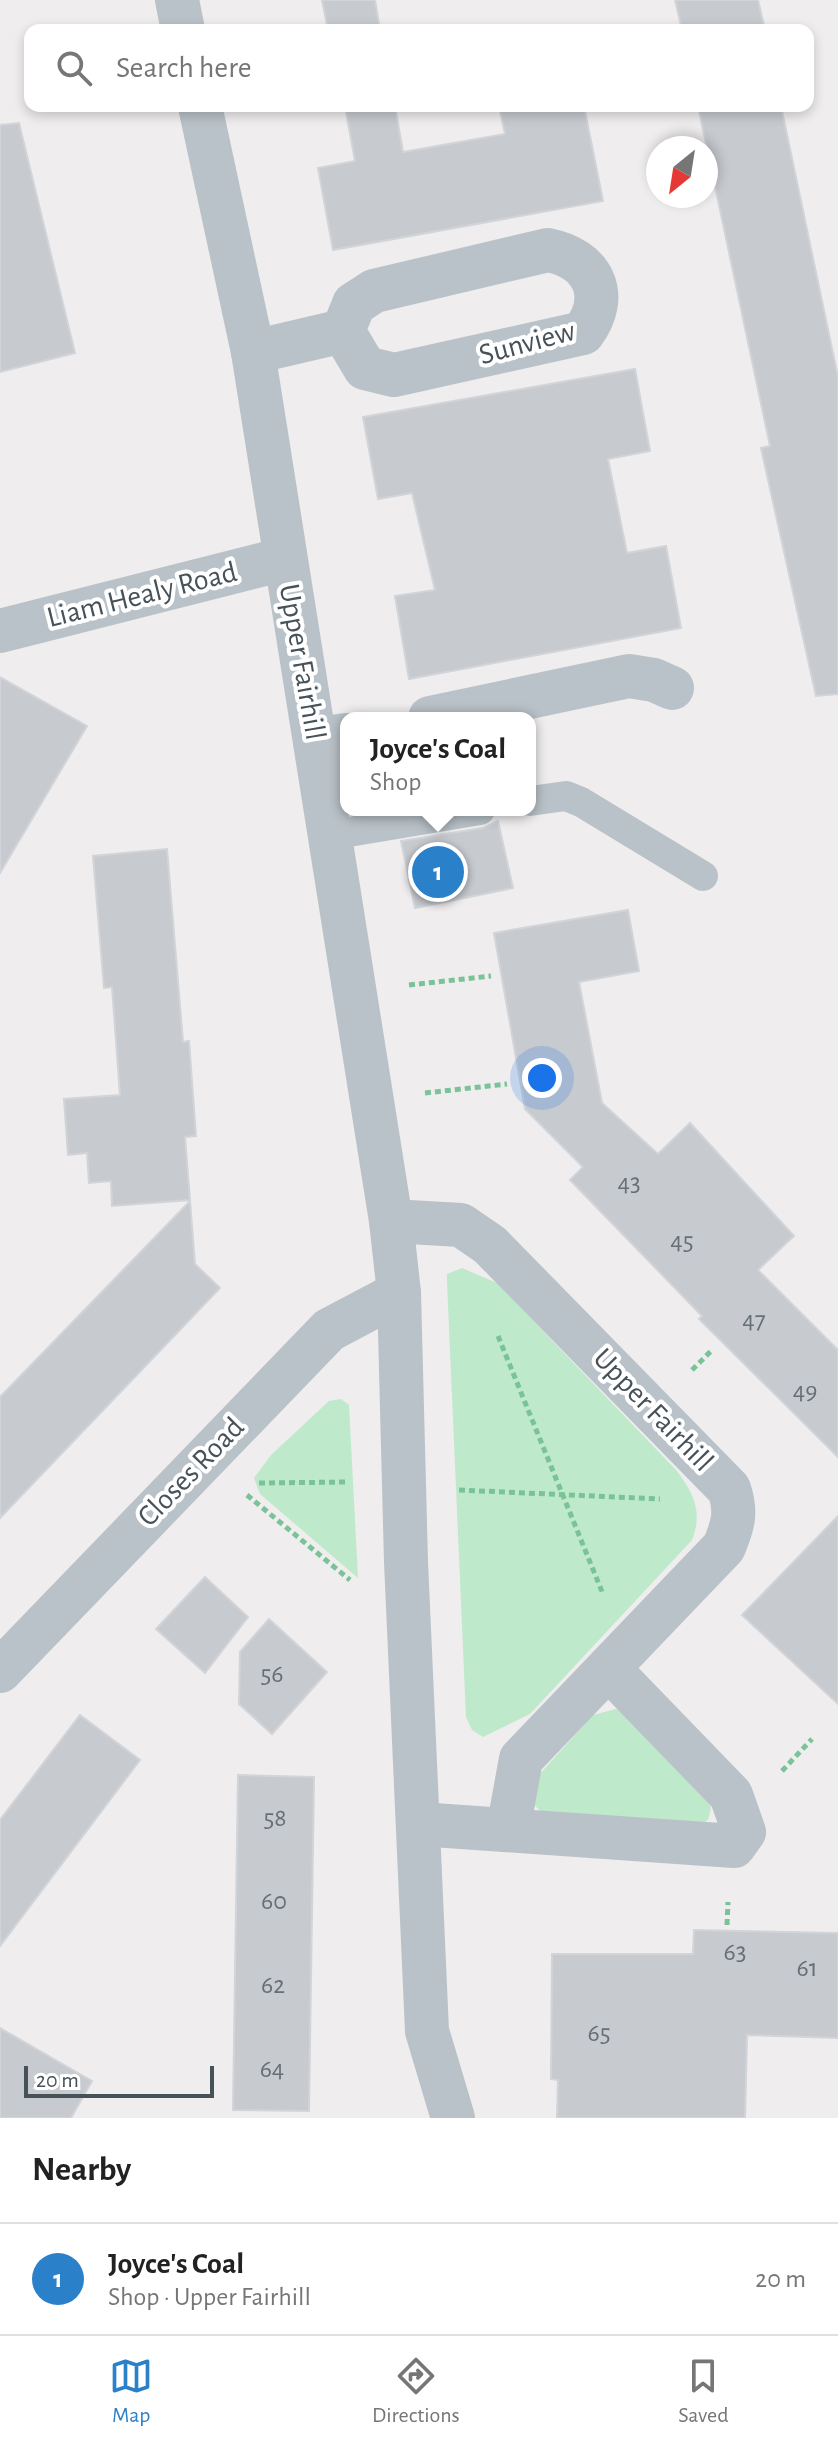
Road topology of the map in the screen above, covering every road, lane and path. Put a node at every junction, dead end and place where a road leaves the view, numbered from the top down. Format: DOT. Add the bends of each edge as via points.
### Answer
graph roads {
  1 [pos="177,0"];
  2 [pos="182,24"];
  3 [pos="201,112"];
  4 [pos="343,331"];
  5 [pos="253,352"];
  6 [pos="284,559"];
  7 [pos="0,631"];
  8 [pos="672,688"];
  9 [pos="458,712"];
  10 [pos="331,737"];
  11 [pos="536,800"];
  12 [pos="444,816"];
  13 [pos="331,835"];
  14 [pos="703,876"];
  15 [pos="491,976"];
  16 [pos="407,985"];
  17 [pos="507,1084"];
  18 [pos="422,1093"];
  19 [pos="391,1221"];
  20 [pos="399,1293"];
  21 [pos="497,1333"];
  22 [pos="361,1481"];
  23 [pos="250,1484"];
  24 [pos="447,1489"];
  25 [pos="563,1492"];
  26 [pos="246,1494"];
  27 [pos="734,1504"];
  28 [pos="353,1582"];
  29 [pos="618,1659"];
  30 [pos="0,1671"];
  31 [pos="812,1739"];
  32 [pos="772,1782"];
  33 [pos="419,1824"];
  34 [pos="508,1830"];
  35 [pos="453,2118"];
  1 -- 2 [label="street"];
  3 -- 5 [label="street, Upper Fairhill"];
  4 -- 4 [label="street, Sunview" via="365,368 394,375 583,333 597,315 596,293 583,265 568,254 548,250 374,291 354,304"];
  4 -- 5 [label="street"];
  5 -- 6 [label="street, Upper Fairhill"];
  6 -- 7 [label="street, Liam Healy Road"];
  6 -- 10 [label="street, Upper Fairhill"];
  8 -- 9 [label="street" via="629,676"];
  10 -- 13 [label="street, Upper Fairhill"];
  11 -- 14 [label="lane" via="566,796 581,802"];
  12 -- 13 [label="lane"];
  13 -- 19 [label="street, Upper Fairhill"];
  15 -- 16 [label="path"];
  17 -- 18 [label="path"];
  19 -- 20 [label="street, Upper Fairhill"];
  19 -- 27 [label="street, Upper Fairhill" via="461,1225 490,1245 729,1489"];
  20 -- 30 [label="street, Closes Road" via="329,1330"];
  20 -- 33 [label="street, Upper Fairhill"];
  21 -- 25 [label="path"];
  22 -- 23 [label="path"];
  24 -- 25 [label="path"];
  25 -- 27 [label="path"];
  25 -- 29 [label="path"];
  26 -- 28 [label="path"];
  27 -- 29 [label="street" via="724,1547"];
  29 -- 34 [label="street" via="521,1759"];
  29 -- 34 [label="street" via="731,1795 744,1832 734,1846"];
  31 -- 32 [label="path"];
  33 -- 34 [label="street"];
  33 -- 35 [label="street, Upper Fairhill" via="427,2031"];
}
